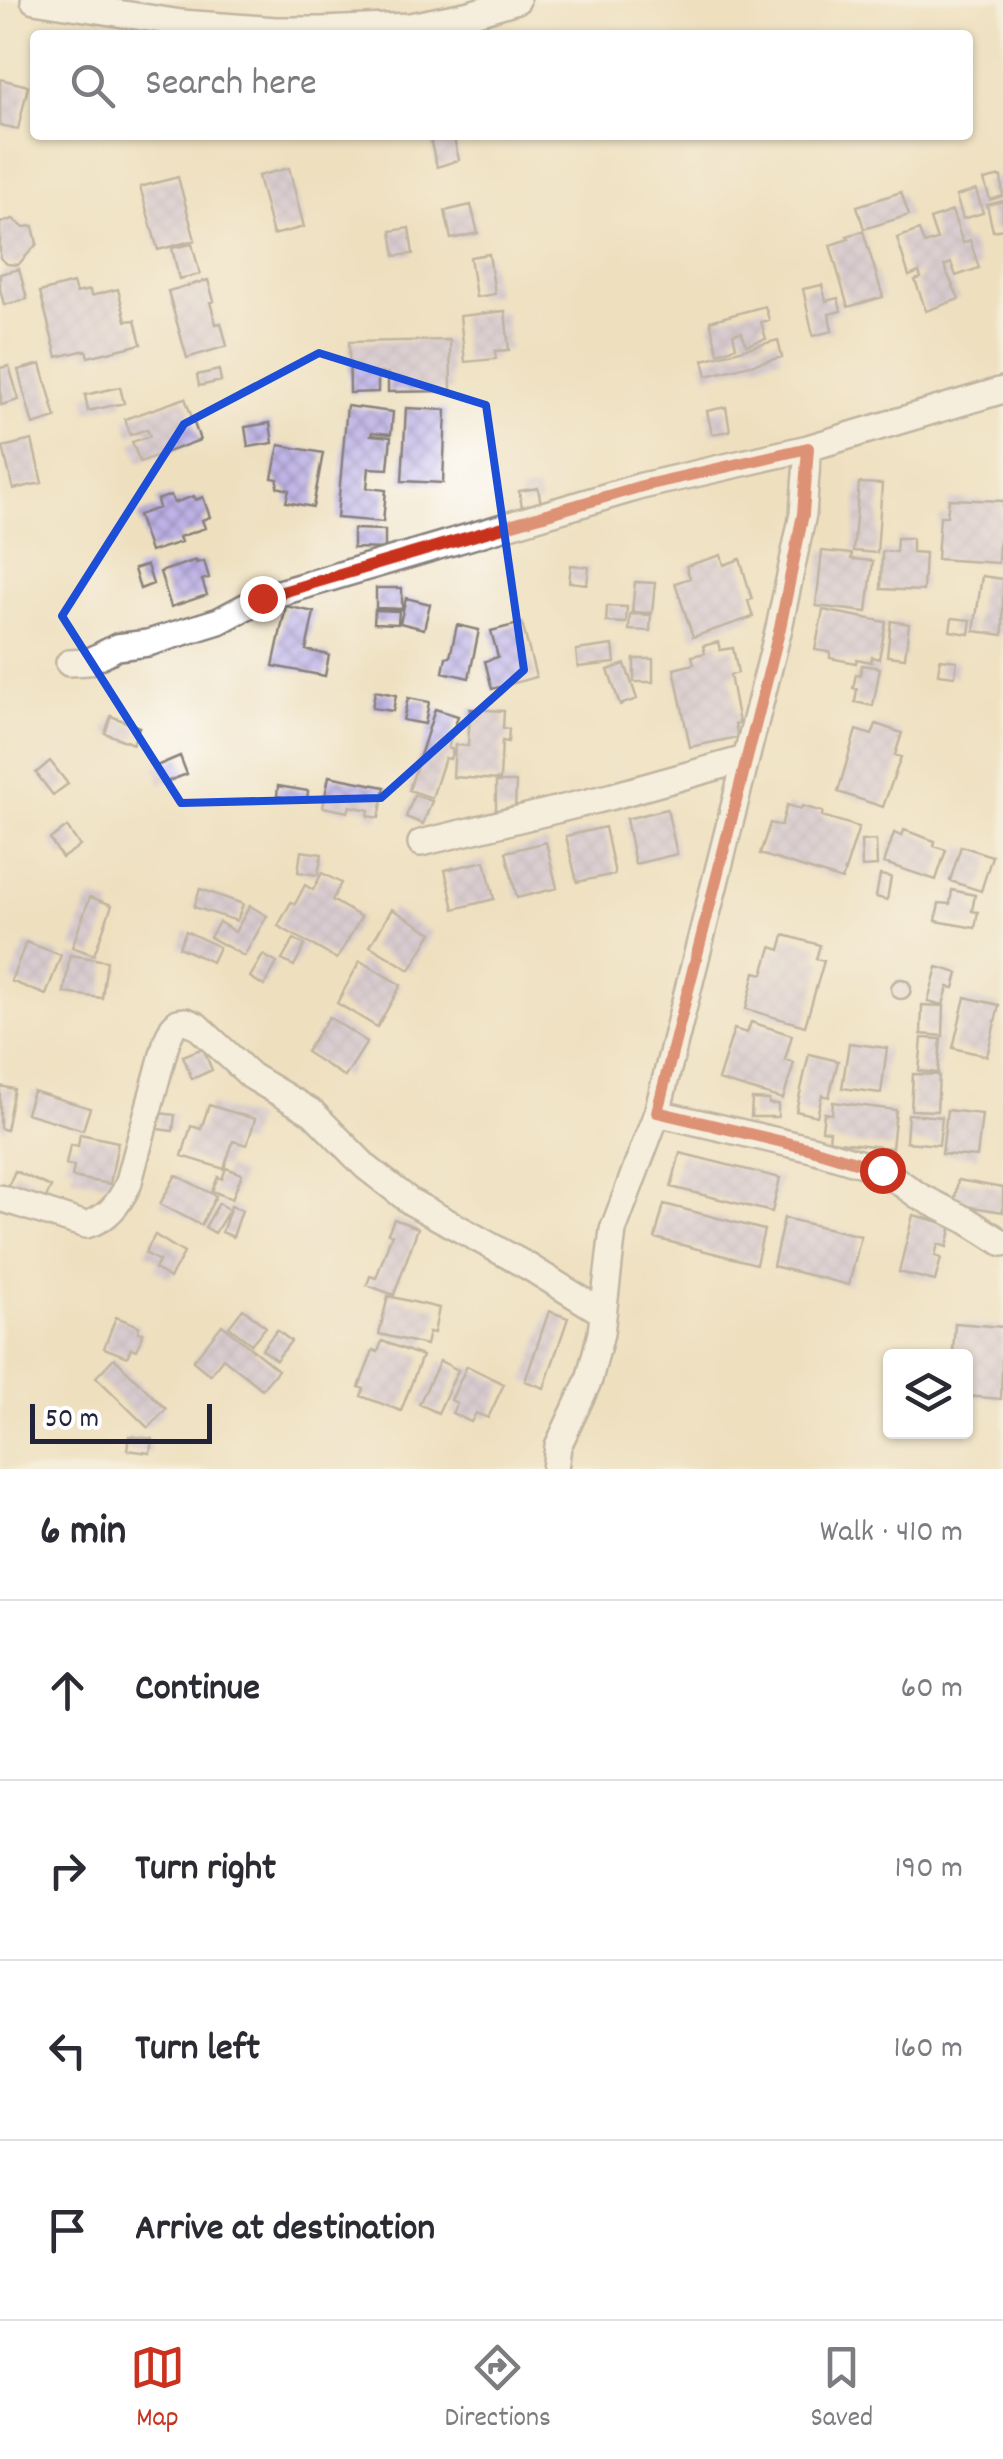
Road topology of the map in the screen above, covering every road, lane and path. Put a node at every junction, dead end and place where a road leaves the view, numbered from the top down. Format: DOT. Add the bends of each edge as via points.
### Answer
graph roads {
  1 [pos="34,0"];
  2 [pos="518,0"];
  3 [pos="1003,390"];
  4 [pos="808,448"];
  5 [pos="69,662"];
  6 [pos="745,759"];
  7 [pos="421,843"];
  8 [pos="657,1112"];
  9 [pos="0,1198"];
  10 [pos="1003,1243"];
  11 [pos="603,1313"];
  12 [pos="555,1469"];
  1 -- 2 [label="street" via="181,23 322,30 410,26"];
  3 -- 4 [label="street"];
  4 -- 5 [label="street" via="623,492 262,598 220,621 88,662"];
  4 -- 6 [label="street" via="803,514 780,628"];
  6 -- 7 [label="street"];
  6 -- 8 [label="street"];
  8 -- 10 [label="street" via="882,1170"];
  8 -- 11 [label="street" via="613,1230"];
  9 -- 11 [label="street" via="86,1224 110,1213 128,1185 167,1040 186,1021 252,1076 314,1112 366,1168 411,1202"];
  11 -- 12 [label="street" via="589,1380 558,1446"];
}
